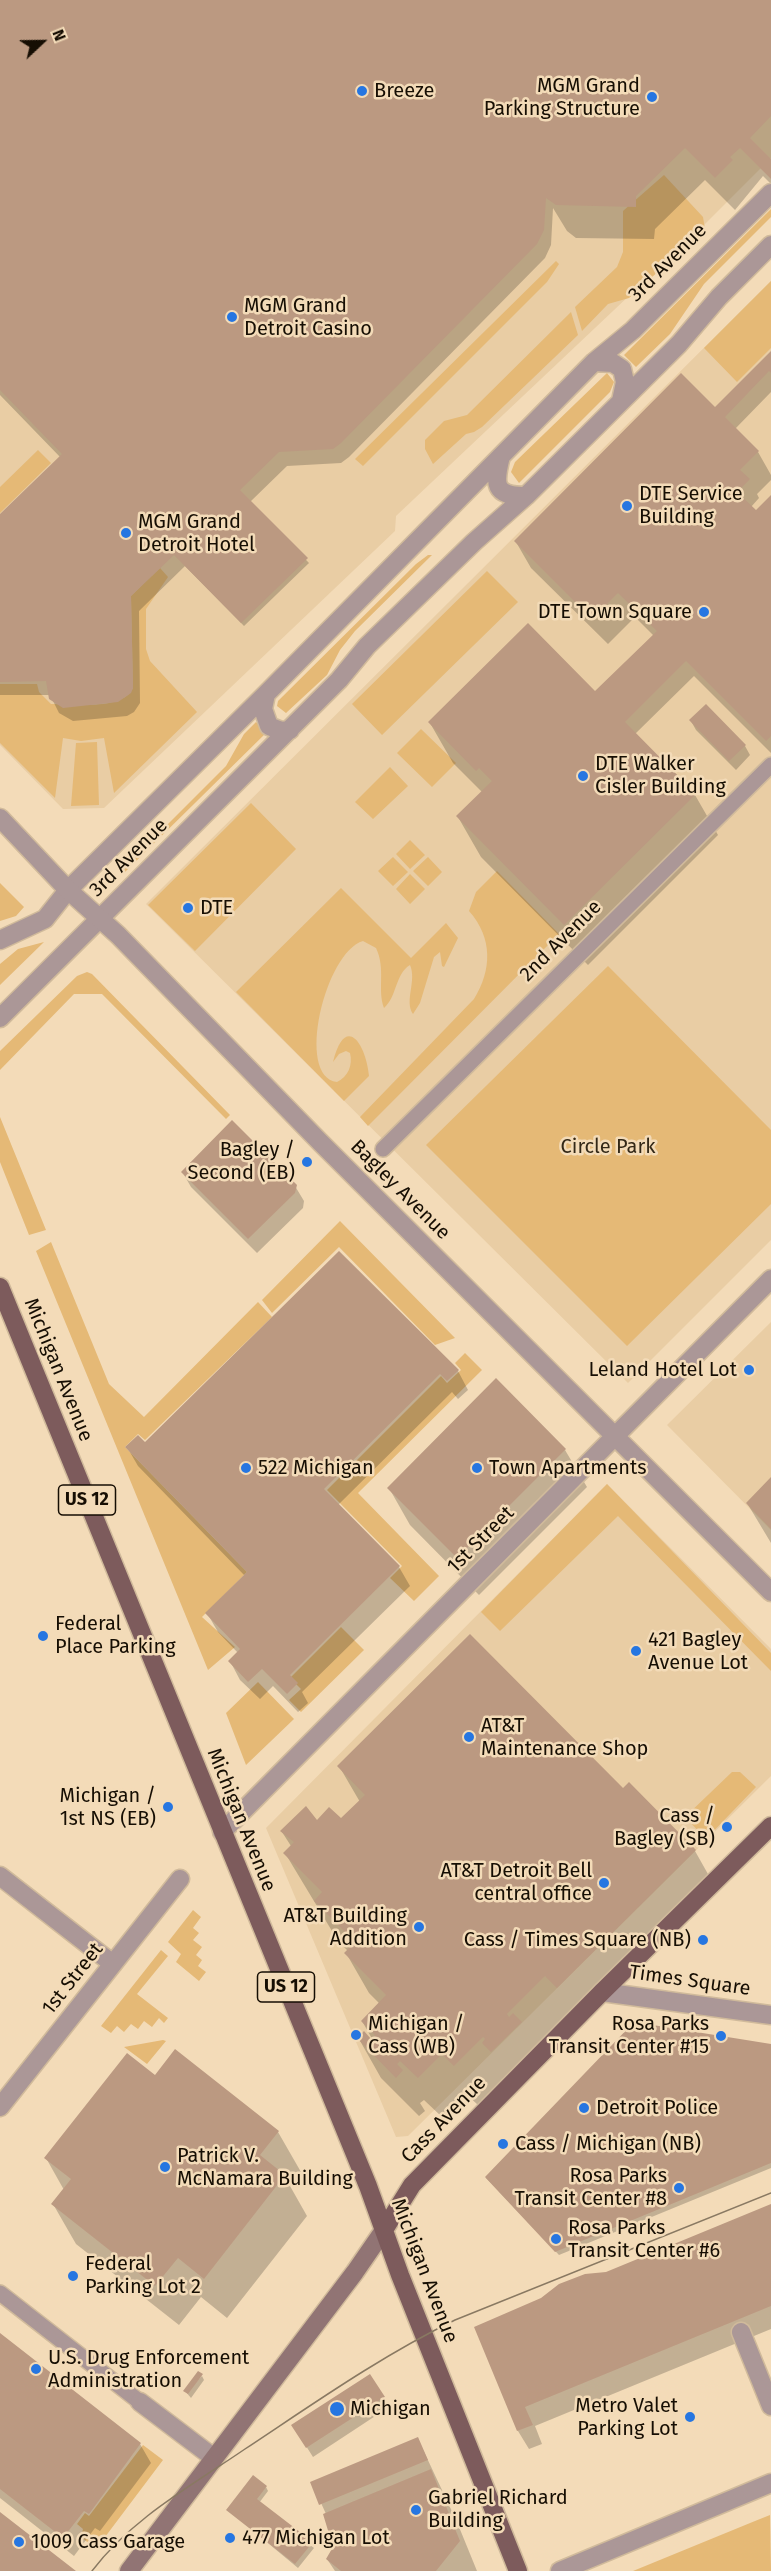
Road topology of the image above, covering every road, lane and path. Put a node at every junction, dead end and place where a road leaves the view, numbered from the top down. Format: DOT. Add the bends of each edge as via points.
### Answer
graph roads {
  1 [pos="771,193"];
  2 [pos="771,245"];
  3 [pos="594,362"];
  4 [pos="621,400"];
  5 [pos="502,454"];
  6 [pos="526,496"];
  7 [pos="266,694"];
  8 [pos="290,730"];
  9 [pos="771,765"];
  10 [pos="0,818"];
  11 [pos="68,890"];
  12 [pos="99,920"];
  13 [pos="0,940"];
  14 [pos="0,1018"];
  15 [pos="383,1149"];
  16 [pos="771,1279"];
  17 [pos="0,1287"];
  18 [pos="616,1436"];
  19 [pos="771,1592"];
  20 [pos="771,1826"];
  21 [pos="222,1832"];
  22 [pos="0,1876"];
  23 [pos="180,1879"];
  24 [pos="113,1964"];
  25 [pos="602,1992"];
  26 [pos="771,2015"];
  27 [pos="0,2107"];
  28 [pos="384,2230"];
  29 [pos="0,2293"];
  30 [pos="741,2332"];
  31 [pos="140,2402"];
  32 [pos="771,2406"];
  33 [pos="214,2458"];
  34 [pos="771,2483"];
  35 [pos="129,2571"];
  36 [pos="518,2571"];
  37 [pos="560,2571"];
  1 -- 3 [label="street, 3rd Avenue" via="633,330"];
  2 -- 4 [label="street, 3rd Avenue"];
  3 -- 4 [label="street" via="613,363 622,369 626,382"];
  3 -- 5 [label="street, 3rd Avenue"];
  4 -- 6 [label="street, 3rd Avenue"];
  5 -- 6 [label="street" via="496,478 498,488 503,494"];
  5 -- 7 [label="street, 3rd Avenue"];
  6 -- 8 [label="street, 3rd Avenue" via="367,646"];
  7 -- 8 [label="street" via="263,710 269,726"];
  7 -- 11 [label="street, 3rd Avenue"];
  8 -- 12 [label="street, 3rd Avenue"];
  9 -- 15 [label="street, 2nd Avenue"];
  10 -- 11 [label="street, Bagley Avenue"];
  11 -- 12 [label="street, Bagley Avenue"];
  11 -- 13 [label="street, 3rd Avenue" via="45,919"];
  12 -- 14 [label="street, 3rd Avenue"];
  12 -- 18 [label="street, Bagley Avenue"];
  16 -- 18 [label="street, 1st Street"];
  17 -- 21 [label="main road, Michigan Avenue / US 12"];
  18 -- 19 [label="street, Bagley Avenue"];
  18 -- 21 [label="street, 1st Street"];
  20 -- 25 [label="main road, Cass Avenue"];
  21 -- 28 [label="main road, Michigan Avenue / US 12"];
  22 -- 24 [label="street"];
  23 -- 24 [label="street, 1st Street"];
  24 -- 27 [label="street, 1st Street"];
  25 -- 26 [label="street, Times Square"];
  25 -- 28 [label="main road, Cass Avenue" via="412,2185"];
  28 -- 33 [label="main road, Cass Avenue"];
  28 -- 36 [label="main road, Michigan Avenue"];
  29 -- 31 [label="street"];
  30 -- 32 [label="street"];
  31 -- 33 [label="street"];
  33 -- 35 [label="main road, Cass Avenue"];
  34 -- 37 [label="street"];
}
